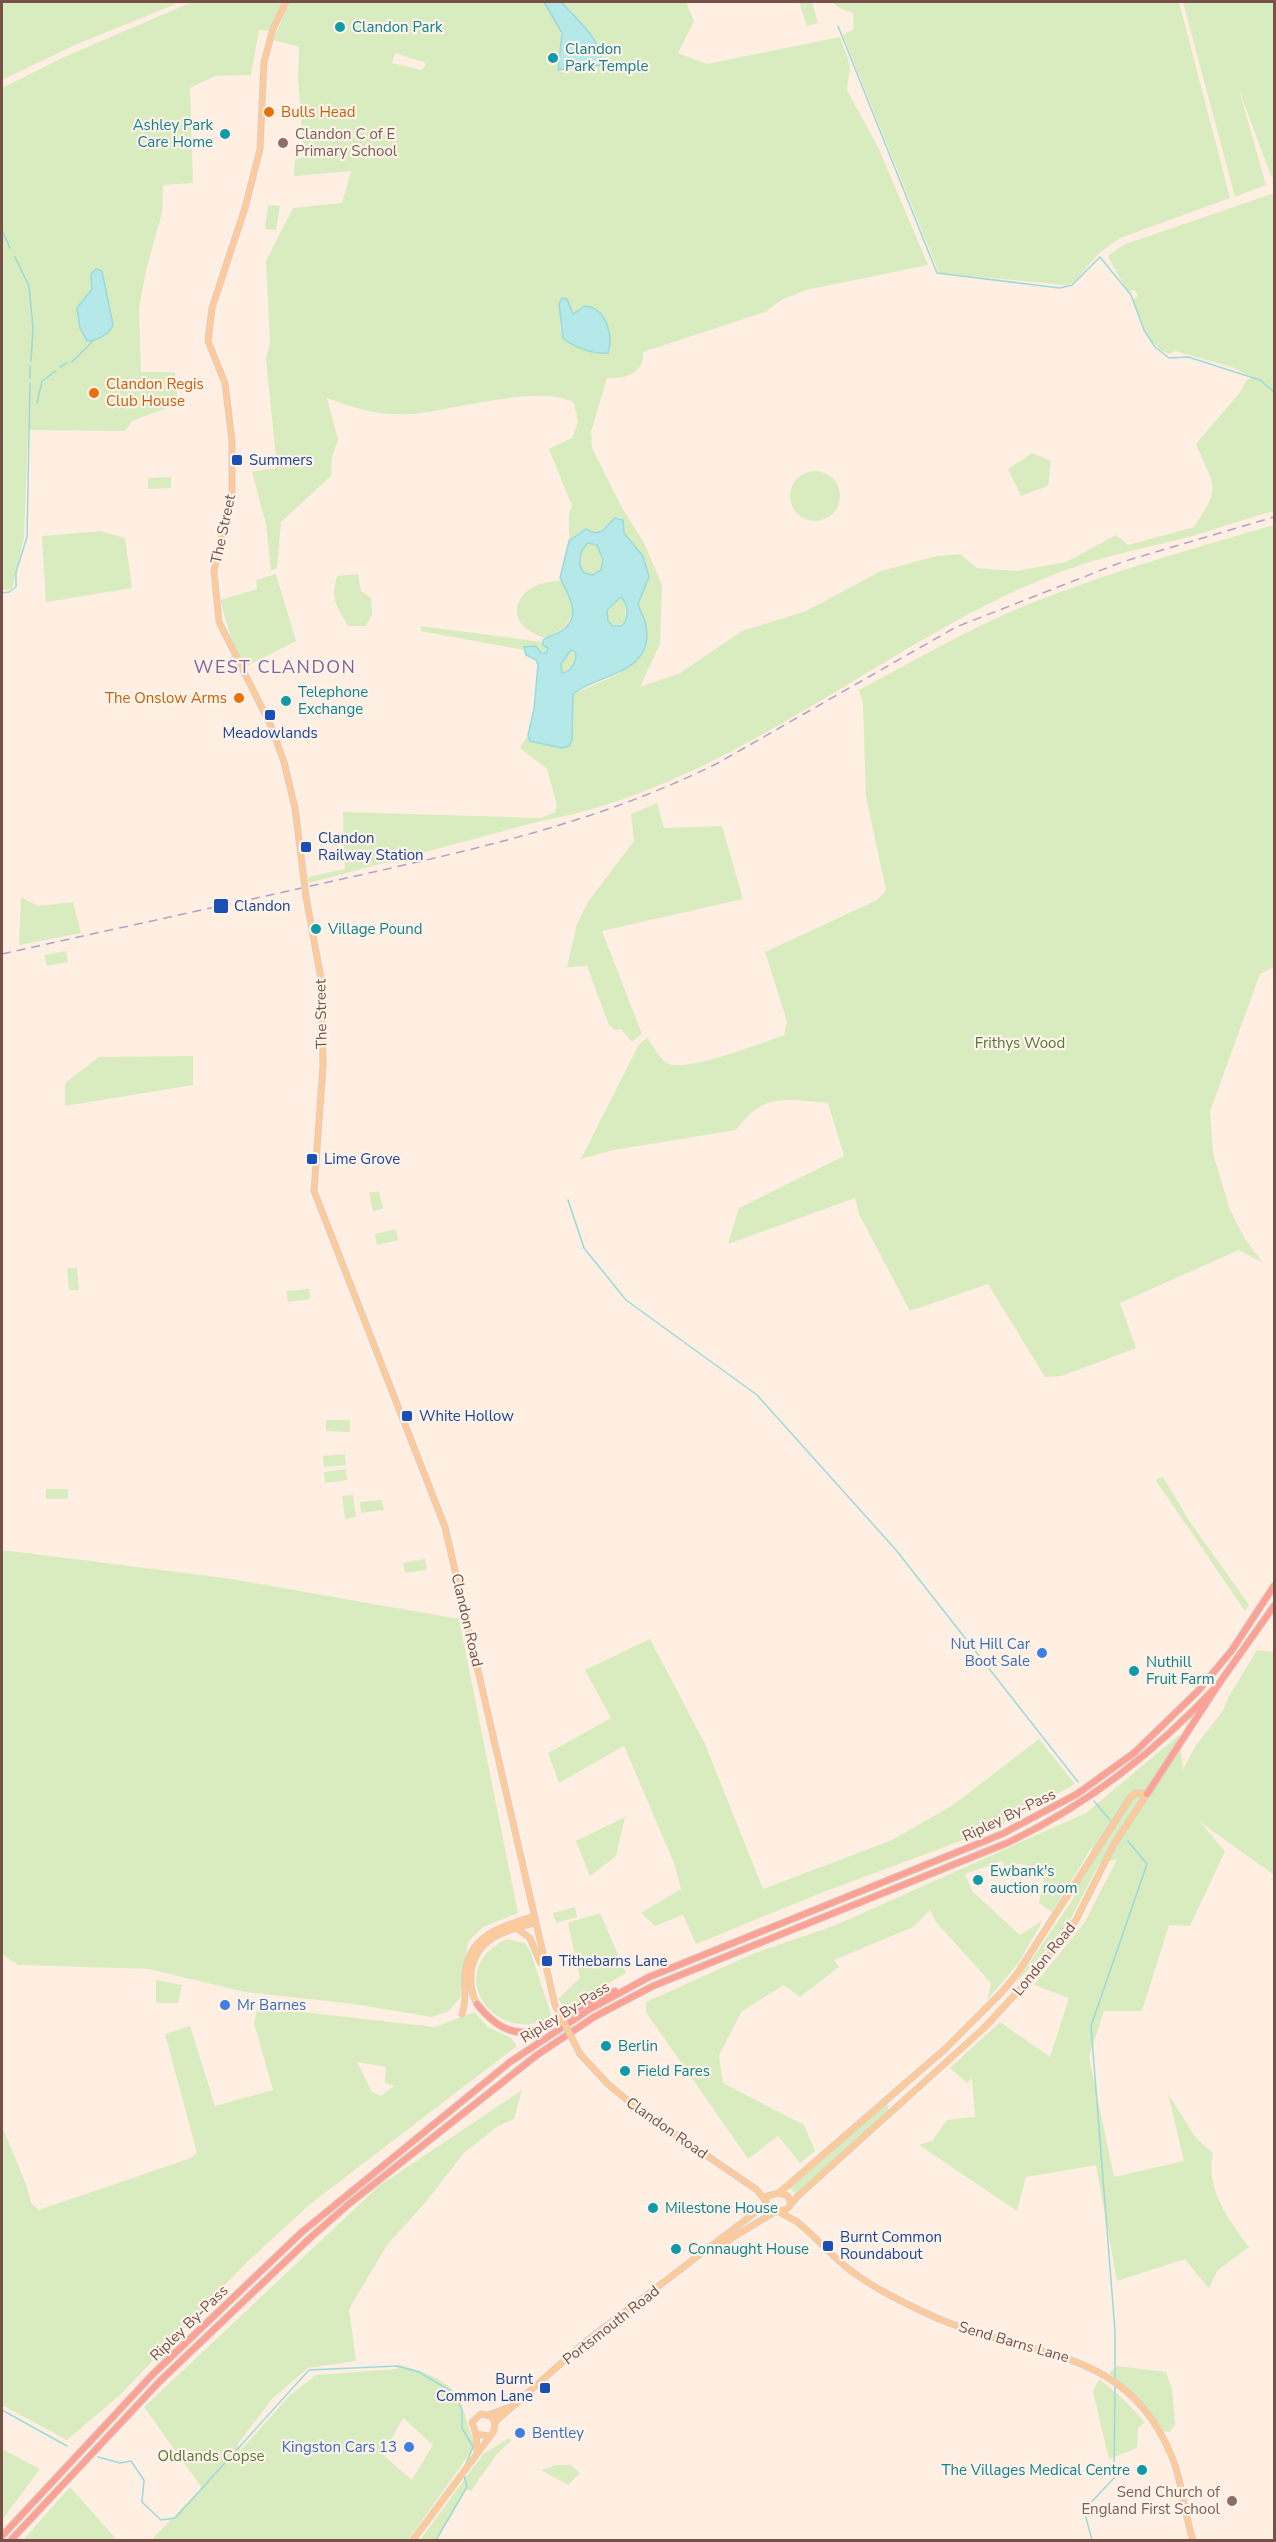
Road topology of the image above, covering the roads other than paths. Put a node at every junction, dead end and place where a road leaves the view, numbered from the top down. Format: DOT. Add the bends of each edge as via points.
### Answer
graph roads {
  1 [pos="286,2"];
  2 [pos="316,1197"];
  3 [pos="1275,1586"];
  4 [pos="1275,1606"];
  5 [pos="1218,1684"];
  6 [pos="1147,1794"];
  7 [pos="533,1920"];
  8 [pos="516,1928"];
  9 [pos="545,1971"];
  10 [pos="627,1988"];
  11 [pos="477,2004"];
  12 [pos="462,2014"];
  13 [pos="759,2192"];
  14 [pos="779,2193"];
  15 [pos="770,2194"];
  16 [pos="765,2203"];
  17 [pos="790,2205"];
  18 [pos="780,2212"];
  19 [pos="773,2213"];
  20 [pos="794,2220"];
  21 [pos="712,2246"];
  22 [pos="512,2407"];
  23 [pos="488,2415"];
  24 [pos="495,2422"];
  25 [pos="476,2434"];
  26 [pos="489,2436"];
  27 [pos="477,2454"];
  28 [pos="2,2536"];
  29 [pos="11,2541"];
  30 [pos="413,2541"];
  31 [pos="1193,2541"];
  1 -- 2 [label="main road, The Street, bridge" via="264,62 260,149 212,308 208,341 227,393 232,441 232,493 214,571 219,622 271,726 284,762 295,808 322,984"];
  2 -- 7 [label="main road, Clandon Road" via="444,1527"];
  3 -- 10 [label="highway, Ripley By-Pass" via="1232,1650 1198,1691 1134,1753 1100,1779 1002,1834"];
  4 -- 5 [label="highway"];
  5 -- 6 [label="highway"];
  5 -- 29 [label="highway, Ripley By-Pass" via="1137,1763 1059,1817 996,1848 653,1986 594,2017 537,2055 310,2238 160,2381"];
  6 -- 14 [label="main road, London Road" via="1136,1793 1130,1798 1002,1993 955,2040"];
  6 -- 17 [label="main road, London Road" via="1114,1844 1076,1920 1038,1970 984,2028"];
  7 -- 8 [label="main road"];
  7 -- 9 [label="main road, Clandon Road"];
  7 -- 12 [label="main road" via="494,1929 475,1946 467,1962 467,2000"];
  8 -- 9 [label="main road" via="530,1938"];
  8 -- 11 [label="main road" via="487,1941 475,1959 470,1983"];
  9 -- 13 [label="main road, Clandon Road, bridge" via="555,2005 581,2055 608,2084"];
  10 -- 11 [label="highway" via="527,2033 496,2024"];
  10 -- 28 [label="highway, Ripley By-Pass" via="510,2062 334,2204 152,2375"];
  13 -- 15 [label="main road, Clandon Road"];
  13 -- 16 [label="main road, Clandon Road"];
  14 -- 15 [label="main road"];
  14 -- 17 [label="main road" via="788,2196"];
  15 -- 16 [label="main road"];
  16 -- 19 [label="main road"];
  16 -- 21 [label="main road, Portsmouth Road"];
  17 -- 18 [label="main road"];
  17 -- 20 [label="main road, Send Barns Lane"];
  18 -- 19 [label="main road"];
  18 -- 20 [label="main road, Send Barns Lane"];
  19 -- 21 [label="main road, Portsmouth Road"];
  20 -- 31 [label="main road, Send Barns Lane" via="845,2267 888,2295 984,2336 1079,2361 1115,2382 1146,2411 1165,2440 1177,2470"];
  21 -- 22 [label="main road, Portsmouth Road" via="585,2342"];
  22 -- 23 [label="main road, Portsmouth Road"];
  22 -- 24 [label="main road, Portsmouth Road"];
  23 -- 24 [label="main road"];
  23 -- 25 [label="main road" via="474,2418"];
  24 -- 26 [label="main road, Portsmouth Road"];
  25 -- 26 [label="main road"];
  25 -- 27 [label="main road"];
  26 -- 27 [label="main road, Portsmouth Road"];
  27 -- 30 [label="main road, Portsmouth Road"];
}
